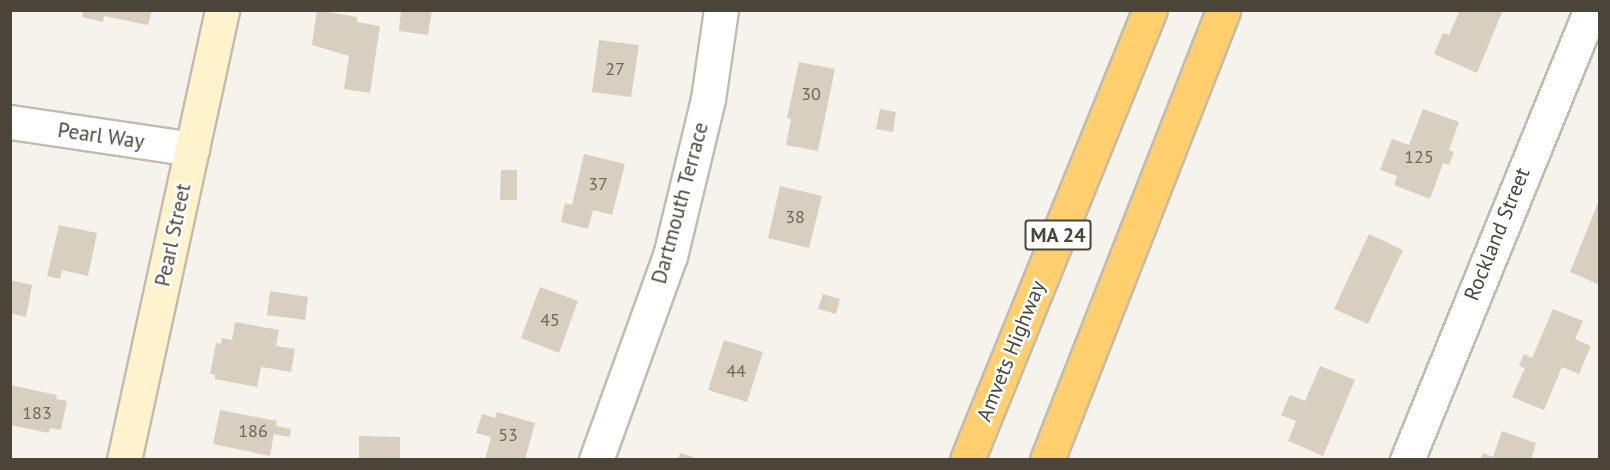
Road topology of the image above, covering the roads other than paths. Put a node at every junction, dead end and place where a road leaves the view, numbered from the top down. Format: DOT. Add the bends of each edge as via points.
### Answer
graph roads {
  1 [pos="222,10"];
  2 [pos="721,10"];
  3 [pos="1150,10"];
  4 [pos="1223,10"];
  5 [pos="1591,10"];
  6 [pos="10,122"];
  7 [pos="192,149"];
  8 [pos="124,459"];
  9 [pos="596,459"];
  10 [pos="967,459"];
  11 [pos="1047,459"];
  12 [pos="1407,459"];
  1 -- 7 [label="street, Pearl Street"];
  2 -- 9 [label="street, Dartmouth Terrace" via="708,99 670,256"];
  3 -- 10 [label="highway, Amvets Highway / MA 24"];
  4 -- 11 [label="highway"];
  5 -- 12 [label="street, Rockland Street"];
  6 -- 7 [label="street, Pearl Way"];
  7 -- 8 [label="street, Pearl Street"];
}
